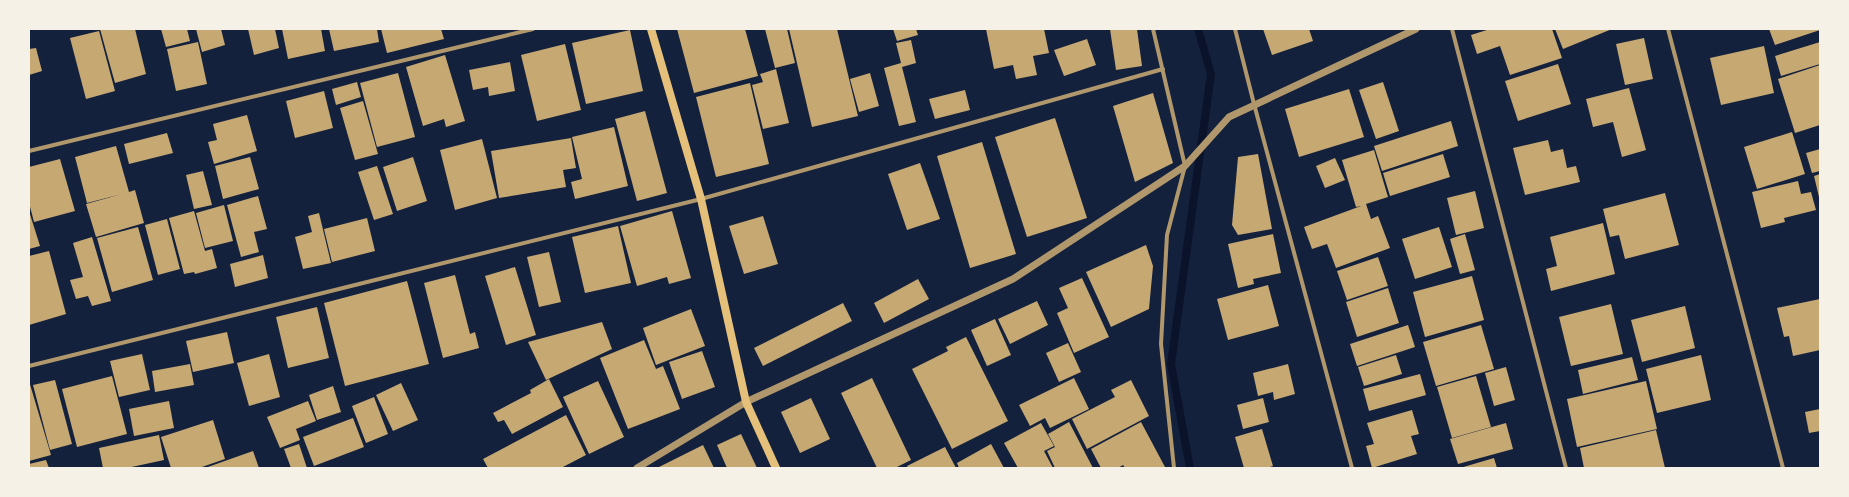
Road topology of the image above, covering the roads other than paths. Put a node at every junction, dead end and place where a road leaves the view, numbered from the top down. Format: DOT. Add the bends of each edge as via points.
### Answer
graph roads {
  1 [pos="533,29"];
  2 [pos="651,29"];
  3 [pos="1154,29"];
  4 [pos="1235,29"];
  5 [pos="1416,29"];
  6 [pos="1452,29"];
  7 [pos="1668,29"];
  8 [pos="1162,68"];
  9 [pos="1254,104"];
  10 [pos="29,151"];
  11 [pos="1185,166"];
  12 [pos="701,199"];
  13 [pos="29,366"];
  14 [pos="746,402"];
  15 [pos="637,468"];
  16 [pos="776,468"];
  17 [pos="1174,468"];
  18 [pos="1352,468"];
  19 [pos="1566,468"];
  20 [pos="1783,468"];
  1 -- 10 [label="street"];
  2 -- 12 [label="main road"];
  3 -- 8 [label="street"];
  4 -- 9 [label="street"];
  5 -- 9 [label="street"];
  6 -- 19 [label="street"];
  7 -- 20 [label="street"];
  8 -- 11 [label="street"];
  8 -- 12 [label="street"];
  9 -- 11 [label="street" via="1229,117"];
  9 -- 18 [label="street"];
  11 -- 14 [label="street" via="1013,279"];
  11 -- 17 [label="street" via="1168,235 1161,344"];
  12 -- 13 [label="street"];
  12 -- 14 [label="main road"];
  14 -- 15 [label="street"];
  14 -- 16 [label="main road"];
}
